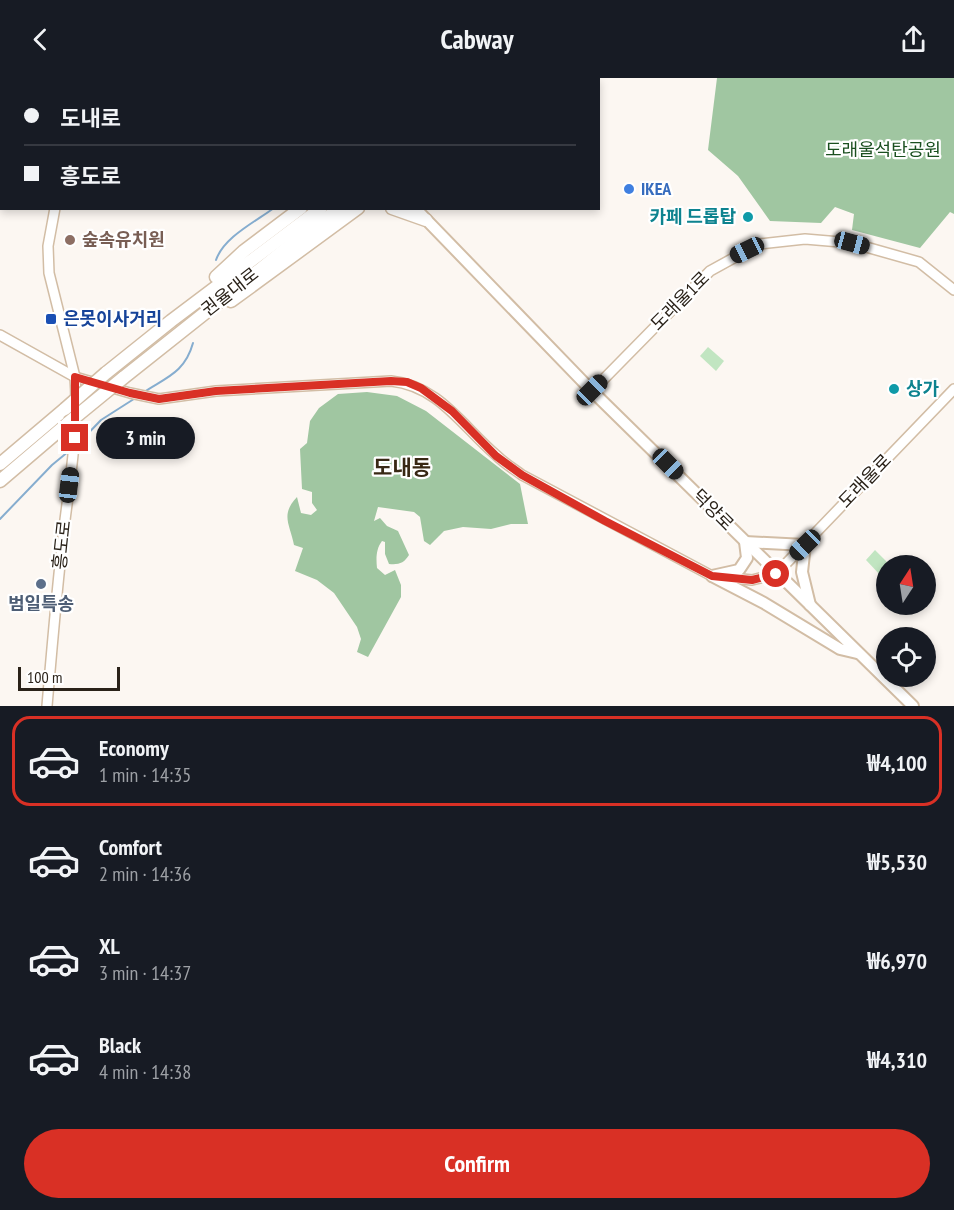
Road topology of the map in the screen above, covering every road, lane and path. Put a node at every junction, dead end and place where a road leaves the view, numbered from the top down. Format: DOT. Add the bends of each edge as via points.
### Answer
graph roads {
  1 [pos="55,210"];
  2 [pos="298,210"];
  3 [pos="318,210"];
  4 [pos="337,210"];
  5 [pos="355,210"];
  6 [pos="398,210"];
  7 [pos="418,210"];
  8 [pos="426,220"];
  9 [pos="954,290"];
  10 [pos="153,334"];
  11 [pos="0,335"];
  12 [pos="160,348"];
  13 [pos="75,377"];
  14 [pos="954,389"];
  15 [pos="592,390"];
  16 [pos="12,453"];
  17 [pos="0,459"];
  18 [pos="0,464"];
  19 [pos="0,481"];
  20 [pos="745,542"];
  21 [pos="805,545"];
  22 [pos="776,574"];
  23 [pos="712,576"];
  24 [pos="812,608"];
  25 [pos="859,654"];
  26 [pos="47,706"];
  27 [pos="913,706"];
  1 -- 13 [label="street, 흥도로" via="48,246 49,273"];
  2 -- 10 [label="highway" via="244,251"];
  3 -- 10 [label="highway, 권율대로"];
  4 -- 12 [label="highway, 권율대로"];
  5 -- 12 [label="highway" via="249,289"];
  6 -- 8 [label="highway"];
  7 -- 8 [label="highway"];
  8 -- 15 [label="main road, 덕양로"];
  9 -- 15 [label="street, 도래울1로" via="919,262 852,243 805,239 759,244 710,271"];
  10 -- 16 [label="highway, 권율대로, bridge"];
  11 -- 13 [label="street"];
  12 -- 19 [label="highway, 권율대로, bridge"];
  13 -- 23 [label="street" via="159,399 238,390 407,382 452,411 496,456 522,475"];
  13 -- 26 [label="street, 흥도로" via="75,438"];
  14 -- 21 [label="street, 도래울로"];
  15 -- 20 [label="main road, 덕양로"];
  16 -- 17 [label="highway"];
  16 -- 18 [label="highway"];
  20 -- 21 [label="main road"];
  20 -- 22 [label="main road, 덕양로"];
  20 -- 23 [label="main road" via="747,558 740,570"];
  21 -- 22 [label="street, 도래울로"];
  21 -- 24 [label="main road" via="802,572"];
  22 -- 23 [label="street" via="752,580"];
  22 -- 24 [label="main road, 덕양로"];
  23 -- 25 [label="main road" via="840,650"];
  24 -- 25 [label="main road, 덕양로"];
  25 -- 27 [label="main road, 덕양로"];
}
